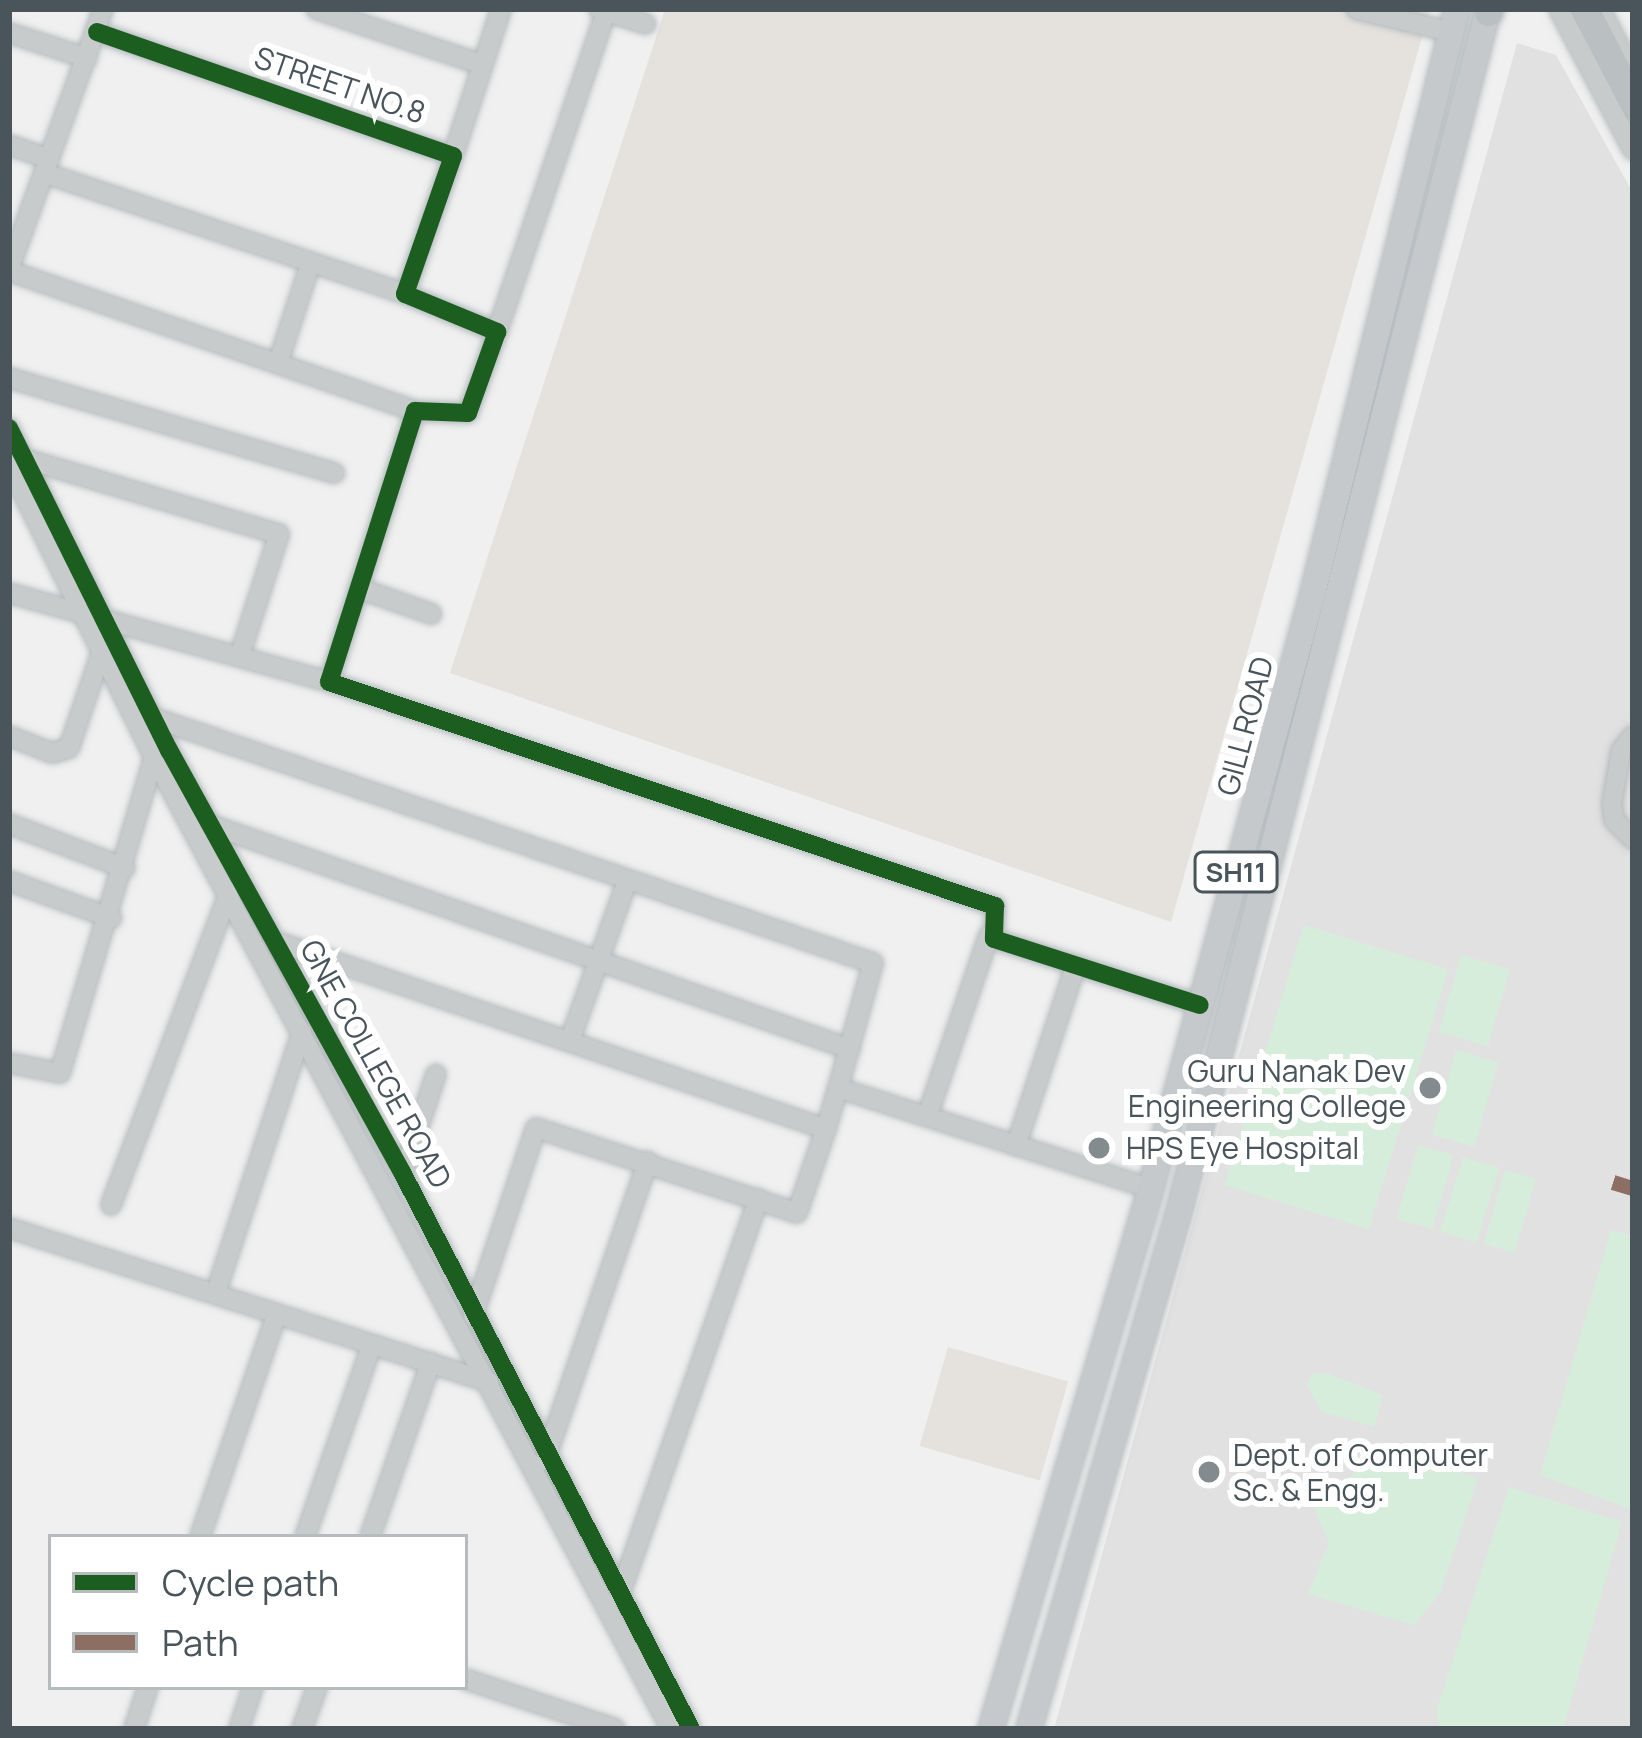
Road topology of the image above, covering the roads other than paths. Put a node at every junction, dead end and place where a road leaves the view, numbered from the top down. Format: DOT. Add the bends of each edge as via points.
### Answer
graph roads {
  1 [pos="103,9"];
  2 [pos="316,9"];
  3 [pos="501,9"];
  4 [pos="1356,9"];
  5 [pos="1559,9"];
  6 [pos="1585,9"];
  7 [pos="1600,9"];
  8 [pos="602,10"];
  9 [pos="1488,10"];
  10 [pos="1454,21"];
  11 [pos="646,24"];
  12 [pos="97,32"];
  13 [pos="9,33"];
  14 [pos="87,58"];
  15 [pos="483,65"];
  16 [pos="1633,74"];
  17 [pos="1633,103"];
  18 [pos="9,145"];
  19 [pos="1633,150"];
  20 [pos="453,156"];
  21 [pos="47,166"];
  22 [pos="311,262"];
  23 [pos="9,270"];
  24 [pos="405,294"];
  25 [pos="497,332"];
  26 [pos="278,364"];
  27 [pos="9,378"];
  28 [pos="415,411"];
  29 [pos="9,428"];
  30 [pos="17,462"];
  31 [pos="334,473"];
  32 [pos="358,588"];
  33 [pos="9,593"];
  34 [pos="432,614"];
  35 [pos="96,616"];
  36 [pos="103,648"];
  37 [pos="241,652"];
  38 [pos="329,682"];
  39 [pos="146,719"];
  40 [pos="9,736"];
  41 [pos="1633,736"];
  42 [pos="154,758"];
  43 [pos="9,824"];
  44 [pos="211,825"];
  45 [pos="1633,839"];
  46 [pos="125,868"];
  47 [pos="9,881"];
  48 [pos="628,882"];
  49 [pos="234,888"];
  50 [pos="111,918"];
  51 [pos="988,935"];
  52 [pos="274,941"];
  53 [pos="600,956"];
  54 [pos="1076,965"];
  55 [pos="1200,1005"];
  56 [pos="302,1032"];
  57 [pos="570,1040"];
  58 [pos="850,1049"];
  59 [pos="9,1063"];
  60 [pos="436,1074"];
  61 [pos="838,1088"];
  62 [pos="927,1117"];
  63 [pos="826,1130"];
  64 [pos="1016,1146"];
  65 [pos="649,1161"];
  66 [pos="403,1174"];
  67 [pos="1150,1188"];
  68 [pos="758,1199"];
  69 [pos="111,1205"];
  70 [pos="9,1228"];
  71 [pos="216,1292"];
  72 [pos="277,1314"];
  73 [pos="473,1316"];
  74 [pos="372,1345"];
  75 [pos="430,1362"];
  76 [pos="489,1382"];
  77 [pos="545,1460"];
  78 [pos="201,1534"];
  79 [pos="306,1534"];
  80 [pos="371,1534"];
  81 [pos="619,1597"];
  82 [pos="468,1680"];
  83 [pos="147,1690"];
  84 [pos="253,1690"];
  85 [pos="316,1690"];
  86 [pos="134,1729"];
  87 [pos="239,1729"];
  88 [pos="302,1729"];
  89 [pos="615,1729"];
  90 [pos="671,1729"];
  91 [pos="691,1729"];
  92 [pos="991,1729"];
  93 [pos="1029,1729"];
  1 -- 12 [label="street"];
  2 -- 15 [label="street"];
  3 -- 15 [label="street"];
  4 -- 10 [label="street"];
  5 -- 19 [label="street"];
  6 -- 17 [label="highway"];
  7 -- 16 [label="street"];
  8 -- 11 [label="street"];
  8 -- 25 [label="street"];
  9 -- 93 [label="main road, GILL ROAD / SH11" via="1179,1212"];
  10 -- 55 [label="main road, GILL ROAD / SH11"];
  12 -- 14 [label="street"];
  12 -- 20 [label="street, STREET NO.8"];
  13 -- 14 [label="street"];
  14 -- 21 [label="street"];
  15 -- 20 [label="street"];
  18 -- 21 [label="street"];
  20 -- 24 [label="street, STREET NO.8"];
  21 -- 22 [label="street"];
  21 -- 23 [label="street"];
  22 -- 24 [label="street"];
  22 -- 26 [label="street"];
  23 -- 26 [label="street"];
  24 -- 25 [label="street"];
  25 -- 28 [label="street" via="468,413"];
  26 -- 28 [label="street"];
  27 -- 31 [label="street"];
  28 -- 32 [label="street"];
  29 -- 30 [label="street, GNE COLLEGE ROAD"];
  30 -- 35 [label="street, GNE COLLEGE ROAD"];
  30 -- 37 [label="street" via="279,534"];
  32 -- 34 [label="street"];
  32 -- 38 [label="street"];
  33 -- 35 [label="street"];
  35 -- 36 [label="street, GNE COLLEGE ROAD"];
  35 -- 37 [label="street"];
  35 -- 39 [label="street, GNE COLLEGE ROAD"];
  36 -- 39 [label="street, GNE COLLEGE ROAD"];
  36 -- 40 [label="street" via="69,748 52,753"];
  37 -- 38 [label="street"];
  38 -- 51 [label="street" via="995,906"];
  39 -- 42 [label="street, GNE COLLEGE ROAD"];
  39 -- 44 [label="street, GNE COLLEGE ROAD"];
  39 -- 48 [label="street"];
  41 -- 45 [label="street" via="1621,751 1612,803 1614,820"];
  42 -- 46 [label="street"];
  42 -- 49 [label="street, GNE COLLEGE ROAD"];
  43 -- 46 [label="street"];
  44 -- 49 [label="street, GNE COLLEGE ROAD"];
  44 -- 53 [label="street"];
  46 -- 50 [label="street"];
  47 -- 50 [label="street"];
  48 -- 53 [label="street"];
  48 -- 58 [label="street" via="873,963"];
  49 -- 52 [label="street, GNE COLLEGE ROAD"];
  49 -- 56 [label="street, GNE COLLEGE ROAD"];
  49 -- 69 [label="street"];
  50 -- 59 [label="street" via="58,1076"];
  51 -- 54 [label="street"];
  51 -- 62 [label="street"];
  52 -- 57 [label="street"];
  52 -- 66 [label="street, GNE COLLEGE ROAD"];
  53 -- 57 [label="street"];
  53 -- 58 [label="street"];
  54 -- 55 [label="street"];
  54 -- 64 [label="street"];
  55 -- 67 [label="main road, GILL ROAD / SH11"];
  56 -- 71 [label="street"];
  56 -- 76 [label="street, GNE COLLEGE ROAD"];
  57 -- 63 [label="street"];
  58 -- 61 [label="street"];
  60 -- 66 [label="street"];
  61 -- 62 [label="street"];
  61 -- 63 [label="street"];
  62 -- 64 [label="street"];
  63 -- 68 [label="street" via="801,1212"];
  64 -- 67 [label="street"];
  65 -- 68 [label="street"];
  65 -- 73 [label="street" via="536,1128"];
  65 -- 77 [label="street"];
  66 -- 73 [label="street, GNE COLLEGE ROAD"];
  67 -- 92 [label="main road, GILL ROAD / SH11"];
  68 -- 81 [label="street"];
  70 -- 71 [label="street"];
  71 -- 72 [label="street"];
  72 -- 74 [label="street"];
  72 -- 78 [label="street"];
  73 -- 77 [label="street, GNE COLLEGE ROAD"];
  74 -- 75 [label="street"];
  74 -- 79 [label="street"];
  75 -- 76 [label="street"];
  75 -- 80 [label="street"];
  76 -- 90 [label="street, GNE COLLEGE ROAD"];
  77 -- 81 [label="street, GNE COLLEGE ROAD"];
  81 -- 91 [label="street, GNE COLLEGE ROAD"];
  82 -- 89 [label="street"];
  83 -- 86 [label="street"];
  84 -- 87 [label="street"];
  85 -- 88 [label="street"];
}
